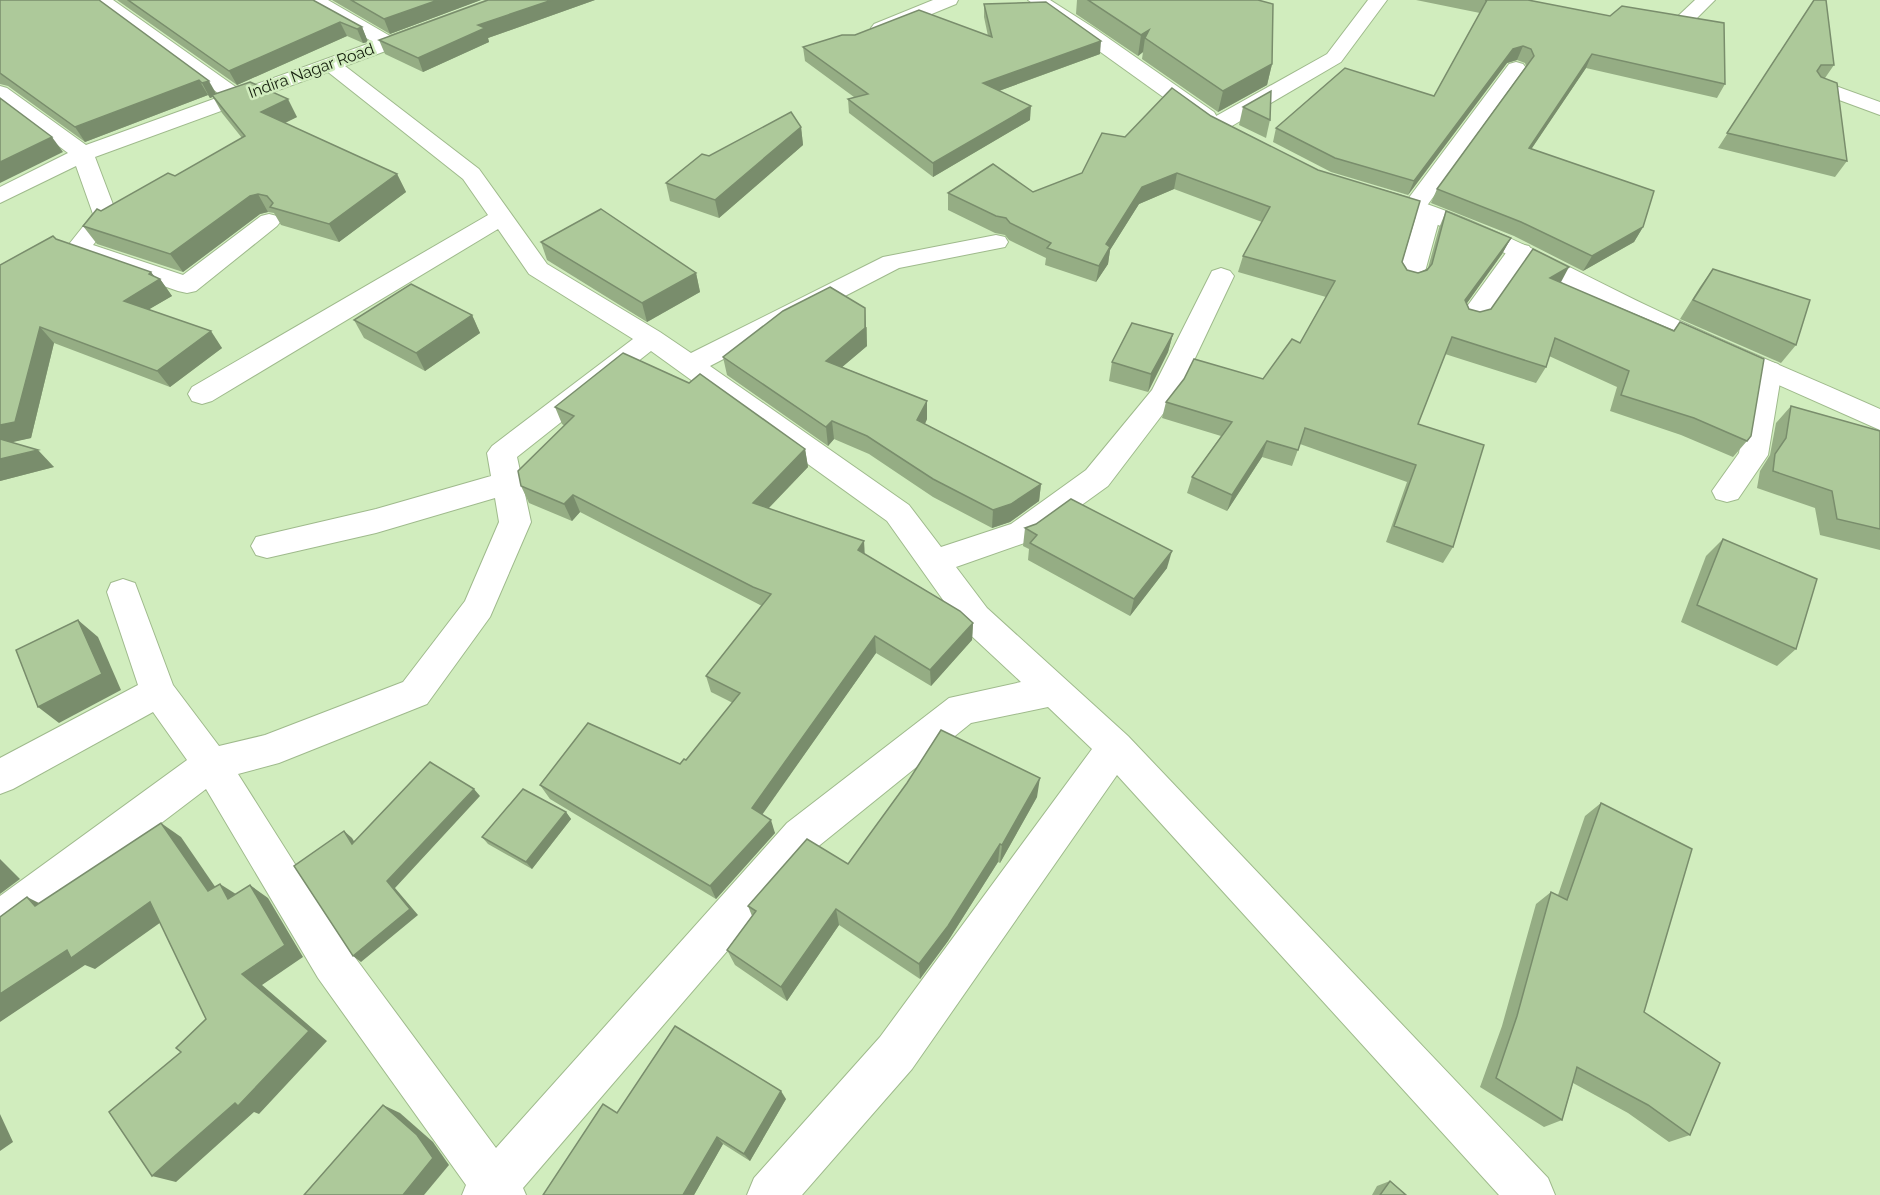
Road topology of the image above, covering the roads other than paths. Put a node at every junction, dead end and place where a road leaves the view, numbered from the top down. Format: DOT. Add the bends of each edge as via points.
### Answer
graph roads {
  1 [pos="101,0"];
  2 [pos="314,0"];
  3 [pos="506,0"];
  4 [pos="949,0"];
  5 [pos="1037,0"];
  6 [pos="1378,0"];
  7 [pos="1706,0"];
  8 [pos="1687,17"];
  9 [pos="868,34"];
  10 [pos="387,42"];
  11 [pos="329,63"];
  12 [pos="1516,68"];
  13 [pos="1819,86"];
  14 [pos="0,92"];
  15 [pos="238,98"];
  16 [pos="1880,109"];
  17 [pos="83,154"];
  18 [pos="1357,189"];
  19 [pos="0,196"];
  20 [pos="1421,210"];
  21 [pos="501,217"];
  22 [pos="269,221"];
  23 [pos="996,242"];
  24 [pos="1520,251"];
  25 [pos="1221,276"];
  26 [pos="1410,279"];
  27 [pos="1472,318"];
  28 [pos="651,338"];
  29 [pos="690,365"];
  30 [pos="1768,370"];
  31 [pos="202,394"];
  32 [pos="1880,420"];
  33 [pos="507,483"];
  34 [pos="1727,491"];
  35 [pos="267,546"];
  36 [pos="933,562"];
  37 [pos="123,592"];
  38 [pos="1054,691"];
  39 [pos="158,692"];
  40 [pos="1115,747"];
  41 [pos="211,764"];
  42 [pos="0,777"];
  43 [pos="0,921"];
  44 [pos="494,1192"];
  45 [pos="771,1195"];
  46 [pos="1531,1195"];
  1 -- 15 [label="street"];
  2 -- 10 [label="street"];
  3 -- 10 [label="street, Indira Nagar Road"];
  4 -- 9 [label="street"];
  5 -- 6 [label="street" via="1227,130 1334,58"];
  7 -- 8 [label="street"];
  10 -- 11 [label="street, Indira Nagar Road"];
  11 -- 15 [label="street, Indira Nagar Road"];
  11 -- 21 [label="street" via="471,174"];
  12 -- 20 [label="street"];
  13 -- 16 [label="street"];
  14 -- 17 [label="street"];
  15 -- 17 [label="street, Indira Nagar Road"];
  17 -- 19 [label="street, Indira Nagar Road"];
  17 -- 22 [label="street" via="105,215 78,248 187,285"];
  18 -- 20 [label="street"];
  20 -- 24 [label="street"];
  20 -- 26 [label="street"];
  21 -- 28 [label="street" via="538,269"];
  21 -- 31 [label="street"];
  23 -- 29 [label="street" via="892,262"];
  24 -- 27 [label="street"];
  24 -- 30 [label="street" via="1657,321"];
  25 -- 36 [label="street" via="1164,394 1097,478 1022,532"];
  28 -- 29 [label="street"];
  28 -- 33 [label="street" via="502,453"];
  29 -- 36 [label="street" via="898,513"];
  30 -- 32 [label="street"];
  30 -- 34 [label="street" via="1753,455"];
  33 -- 35 [label="street" via="376,521"];
  33 -- 41 [label="street" via="515,522 478,608 415,693 266,752"];
  36 -- 38 [label="street" via="975,618"];
  37 -- 39 [label="street"];
  38 -- 40 [label="street"];
  38 -- 44 [label="street" via="962,709 801,836"];
  39 -- 41 [label="street"];
  39 -- 42 [label="street"];
  40 -- 45 [label="street" via="896,1053"];
  40 -- 46 [label="street"];
  41 -- 43 [label="street"];
  41 -- 44 [label="street" via="333,963"];
}
